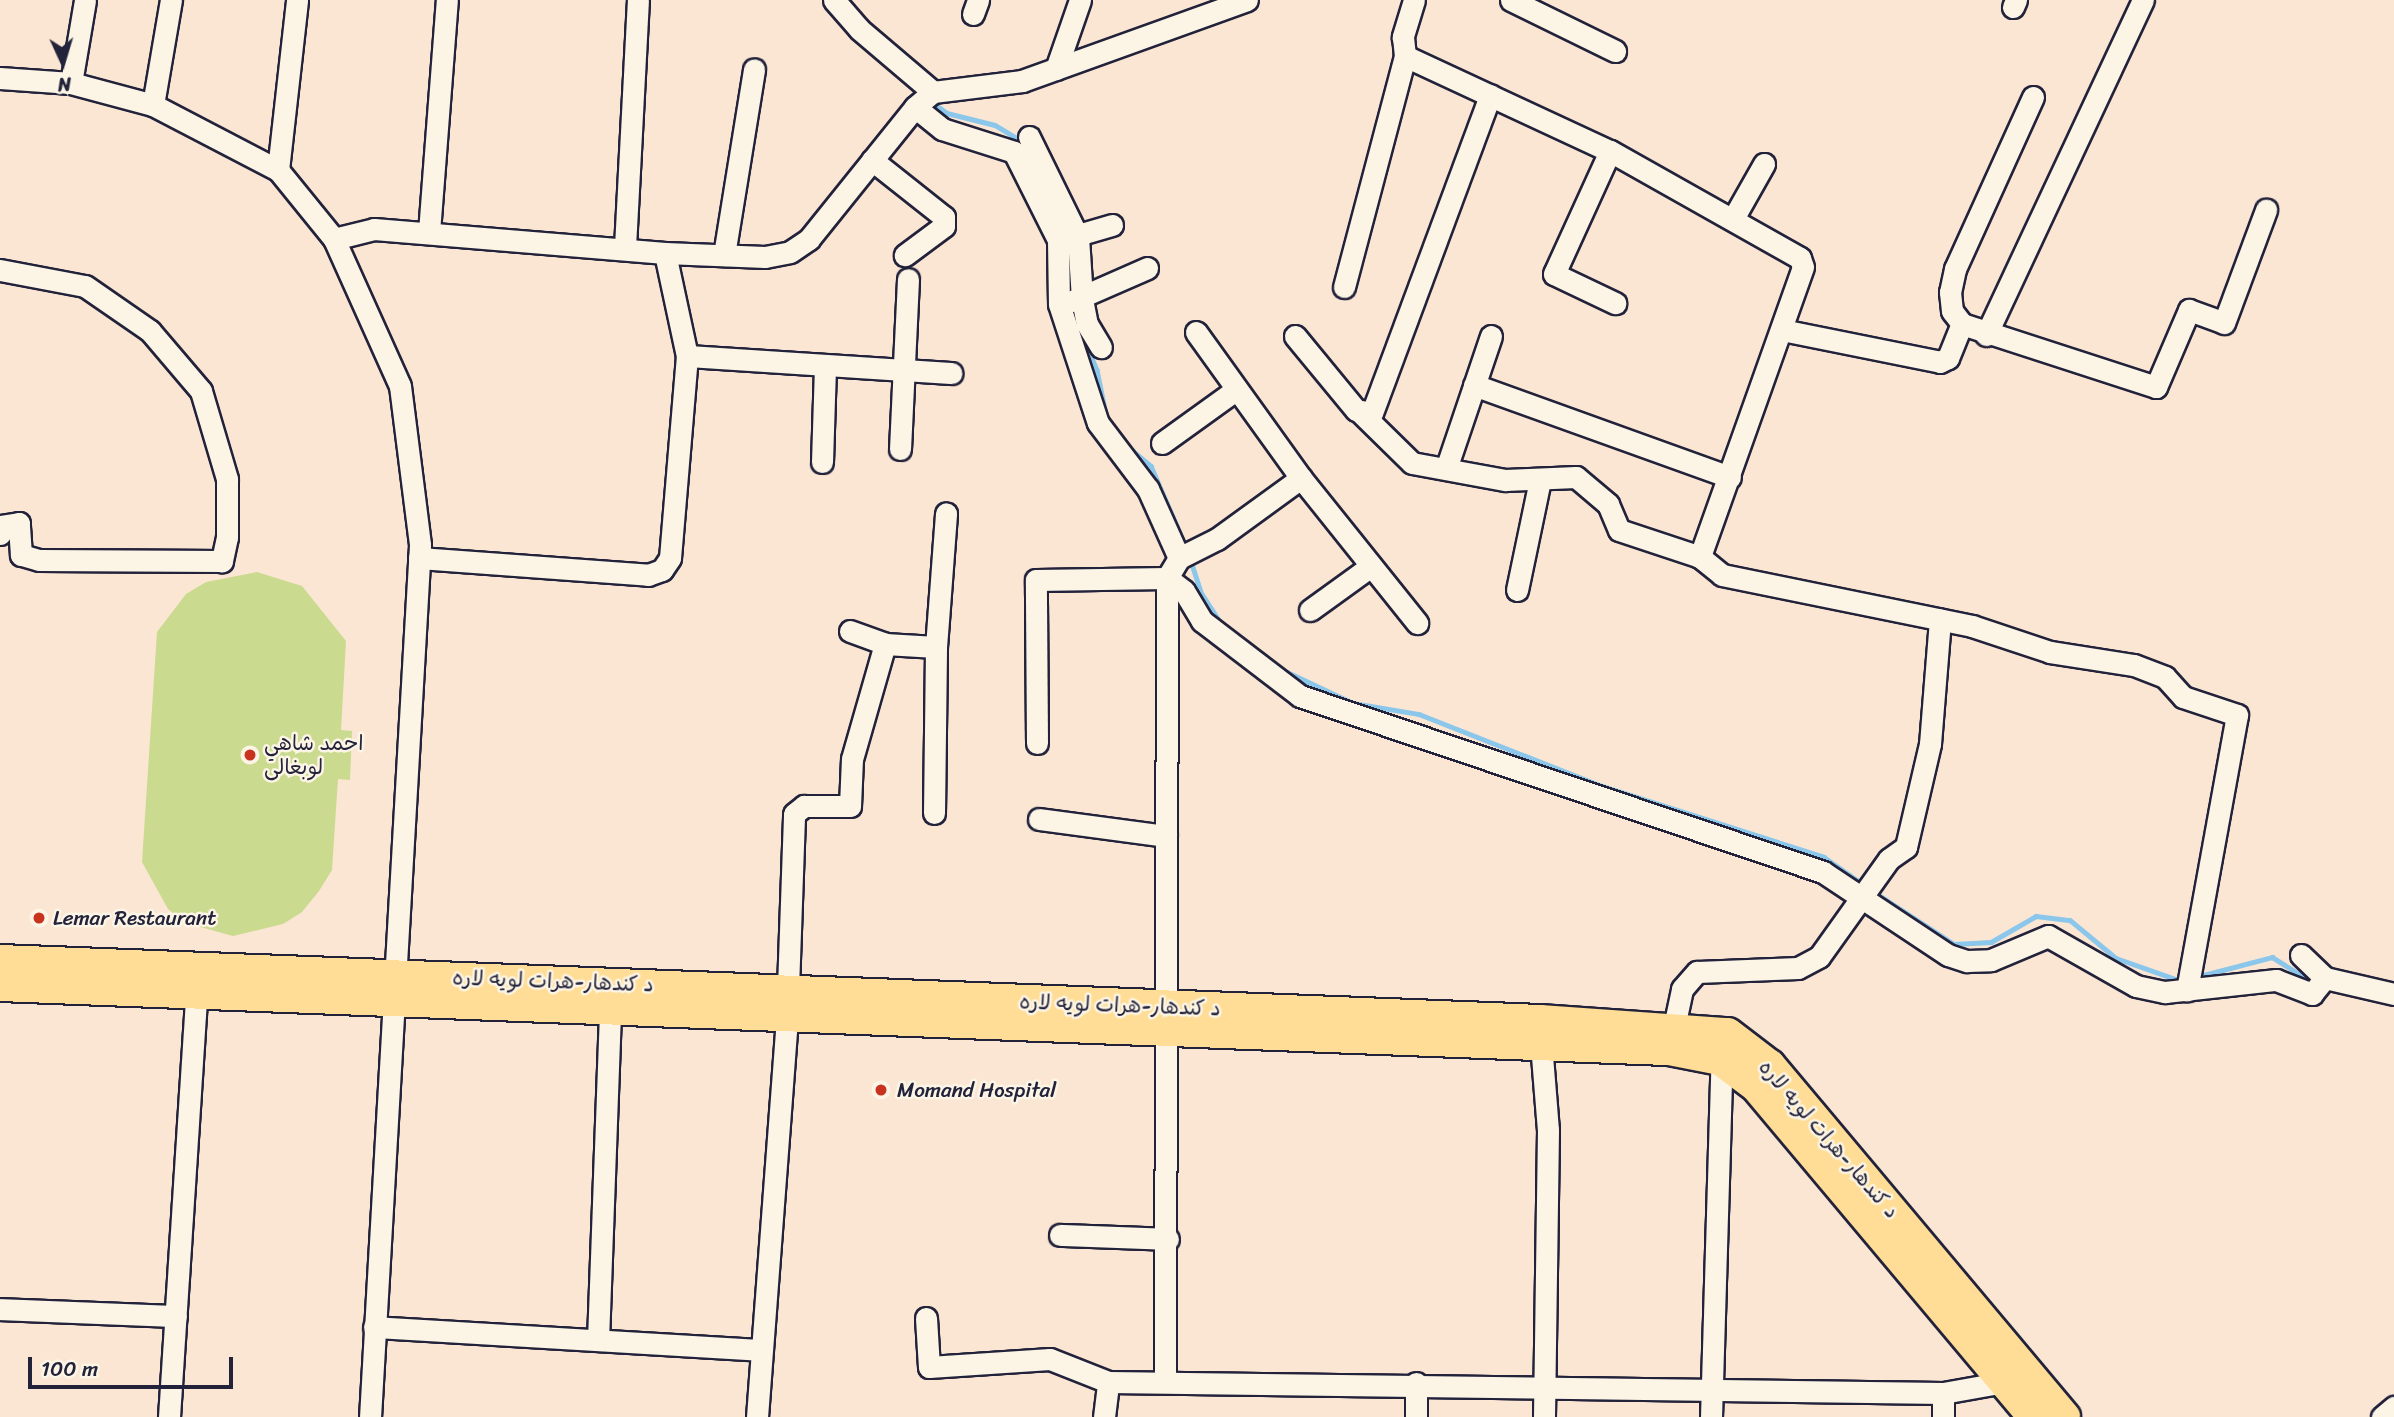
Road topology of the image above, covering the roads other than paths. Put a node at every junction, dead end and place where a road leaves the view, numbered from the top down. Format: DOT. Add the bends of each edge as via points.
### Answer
graph roads {
  1 [pos="85,0"];
  2 [pos="171,0"];
  3 [pos="297,0"];
  4 [pos="447,0"];
  5 [pos="638,0"];
  6 [pos="834,0"];
  7 [pos="1080,0"];
  8 [pos="1247,0"];
  9 [pos="1413,0"];
  10 [pos="1511,0"];
  11 [pos="2143,0"];
  12 [pos="1615,51"];
  13 [pos="1405,56"];
  14 [pos="754,69"];
  15 [pos="1056,69"];
  16 [pos="0,78"];
  17 [pos="71,83"];
  18 [pos="1490,95"];
  19 [pos="2033,97"];
  20 [pos="925,98"];
  21 [pos="153,105"];
  22 [pos="1029,137"];
  23 [pos="1610,150"];
  24 [pos="872,160"];
  25 [pos="1764,164"];
  26 [pos="278,170"];
  27 [pos="2266,210"];
  28 [pos="1734,217"];
  29 [pos="1112,225"];
  30 [pos="429,232"];
  31 [pos="334,239"];
  32 [pos="1068,239"];
  33 [pos="625,247"];
  34 [pos="665,253"];
  35 [pos="724,255"];
  36 [pos="905,255"];
  37 [pos="1147,268"];
  38 [pos="0,270"];
  39 [pos="908,279"];
  40 [pos="1344,286"];
  41 [pos="1082,299"];
  42 [pos="1615,303"];
  43 [pos="1059,304"];
  44 [pos="1962,324"];
  45 [pos="1782,330"];
  46 [pos="1196,332"];
  47 [pos="1295,335"];
  48 [pos="1986,335"];
  49 [pos="1491,336"];
  50 [pos="1101,347"];
  51 [pos="687,356"];
  52 [pos="825,365"];
  53 [pos="902,370"];
  54 [pos="951,373"];
  55 [pos="1474,385"];
  56 [pos="1237,389"];
  57 [pos="1361,414"];
  58 [pos="1162,443"];
  59 [pos="900,449"];
  60 [pos="822,462"];
  61 [pos="1448,463"];
  62 [pos="1730,477"];
  63 [pos="1301,478"];
  64 [pos="1540,480"];
  65 [pos="946,513"];
  66 [pos="0,534"];
  67 [pos="1187,554"];
  68 [pos="1700,557"];
  69 [pos="419,558"];
  70 [pos="1371,566"];
  71 [pos="1167,578"];
  72 [pos="1517,590"];
  73 [pos="1310,610"];
  74 [pos="1940,619"];
  75 [pos="1417,623"];
  76 [pos="850,631"];
  77 [pos="885,644"];
  78 [pos="936,647"];
  79 [pos="1037,743"];
  80 [pos="934,813"];
  81 [pos="1039,819"];
  82 [pos="1166,835"];
  83 [pos="1865,894"];
  84 [pos="2301,955"];
  85 [pos="0,960"];
  86 [pos="197,981"];
  87 [pos="2187,983"];
  88 [pos="2321,983"];
  89 [pos="0,986"];
  90 [pos="396,989"];
  91 [pos="2394,994"];
  92 [pos="787,1004"];
  93 [pos="610,1010"];
  94 [pos="1166,1020"];
  95 [pos="1674,1027"];
  96 [pos="1540,1033"];
  97 [pos="1724,1046"];
  98 [pos="1060,1235"];
  99 [pos="1168,1239"];
  100 [pos="0,1308"];
  101 [pos="176,1316"];
  102 [pos="926,1318"];
  103 [pos="374,1327"];
  104 [pos="598,1340"];
  105 [pos="761,1350"];
  106 [pos="2017,1380"];
  107 [pos="1108,1382"];
  108 [pos="1165,1382"];
  109 [pos="1416,1383"];
  110 [pos="1545,1387"];
  111 [pos="1709,1390"];
  112 [pos="1943,1393"];
  113 [pos="2394,1407"];
  114 [pos="169,1417"];
  115 [pos="370,1417"];
  116 [pos="757,1417"];
  117 [pos="1104,1417"];
  118 [pos="1416,1417"];
  119 [pos="1544,1417"];
  120 [pos="1711,1417"];
  121 [pos="1943,1417"];
  122 [pos="2034,1417"];
  123 [pos="2065,1417"];
  124 [pos="2382,1417"];
  1 -- 17 [label="street"];
  2 -- 21 [label="street"];
  3 -- 26 [label="street"];
  4 -- 30 [label="street"];
  5 -- 33 [label="street"];
  6 -- 20 [label="street"];
  7 -- 15 [label="street"];
  8 -- 15 [label="street"];
  9 -- 13 [label="street" via="1403,37"];
  10 -- 12 [label="street"];
  11 -- 48 [label="street"];
  13 -- 18 [label="street"];
  13 -- 40 [label="street"];
  14 -- 35 [label="street"];
  15 -- 20 [label="street" via="1021,81"];
  16 -- 17 [label="street"];
  17 -- 21 [label="street"];
  18 -- 23 [label="street"];
  18 -- 57 [label="street" via="1372,413"];
  19 -- 44 [label="street" via="1955,269 1952,311"];
  20 -- 24 [label="street"];
  20 -- 32 [label="street" via="942,129 1014,152"];
  21 -- 26 [label="street"];
  22 -- 32 [label="street"];
  23 -- 28 [label="street"];
  23 -- 42 [label="street" via="1554,274"];
  24 -- 35 [label="street" via="810,239 790,252 765,257"];
  24 -- 36 [label="street" via="944,217 944,226"];
  25 -- 28 [label="street"];
  26 -- 31 [label="street"];
  27 -- 48 [label="street" via="2224,323 2189,310 2155,387"];
  28 -- 45 [label="street" via="1800,258 1803,267"];
  29 -- 32 [label="street"];
  30 -- 31 [label="street" via="374,229"];
  30 -- 33 [label="street"];
  31 -- 69 [label="street" via="400,386 414,472"];
  32 -- 41 [label="street"];
  32 -- 43 [label="street"];
  33 -- 34 [label="street"];
  34 -- 35 [label="street"];
  34 -- 51 [label="street"];
  37 -- 41 [label="street"];
  38 -- 66 [label="street" via="85,286 150,331 201,391 227,479 227,537 222,561 39,560 21,555 19,523 2,526"];
  39 -- 53 [label="street"];
  41 -- 43 [label="street"];
  41 -- 50 [label="street" via="1087,324"];
  43 -- 67 [label="street" via="1098,423 1148,489"];
  44 -- 45 [label="street" via="1948,358 1940,362"];
  44 -- 48 [label="street"];
  45 -- 62 [label="street"];
  46 -- 56 [label="street"];
  47 -- 57 [label="street"];
  49 -- 55 [label="street"];
  51 -- 52 [label="street"];
  51 -- 69 [label="street" via="670,558 662,570 648,575"];
  52 -- 53 [label="street"];
  52 -- 60 [label="street"];
  53 -- 54 [label="street"];
  53 -- 59 [label="street"];
  55 -- 61 [label="street"];
  55 -- 62 [label="street"];
  56 -- 58 [label="street"];
  56 -- 63 [label="street"];
  57 -- 64 [label="street" via="1412,463 1505,480"];
  62 -- 68 [label="street"];
  63 -- 67 [label="street"];
  63 -- 70 [label="street"];
  64 -- 68 [label="street" via="1576,477 1608,504 1619,530"];
  64 -- 72 [label="street"];
  65 -- 78 [label="street"];
  67 -- 71 [label="street"];
  68 -- 74 [label="street" via="1722,575"];
  69 -- 90 [label="street"];
  70 -- 73 [label="street"];
  70 -- 75 [label="street"];
  71 -- 79 [label="street" via="1036,580"];
  71 -- 82 [label="street"];
  71 -- 83 [label="street" via="1184,591 1202,621 1300,695 1823,872"];
  74 -- 83 [label="street" via="1921,792 1906,847 1889,859"];
  74 -- 87 [label="street" via="2050,652 2134,666 2165,677 2183,697 2237,715"];
  76 -- 77 [label="street"];
  77 -- 78 [label="street"];
  77 -- 92 [label="street" via="852,759 850,806 804,806 793,814"];
  78 -- 80 [label="street"];
  81 -- 82 [label="street"];
  82 -- 94 [label="street"];
  83 -- 87 [label="street" via="1948,955 1967,961 1991,960 2048,936 2136,986"];
  83 -- 95 [label="street" via="1838,937 1810,963 1713,968 1689,978"];
  84 -- 88 [label="street"];
  85 -- 86 [label="highway, د کندهار-هرات لويه لاره"];
  86 -- 89 [label="highway, د کندهار-هرات لويه لاره"];
  86 -- 90 [label="highway, د کندهار-هرات لويه لاره"];
  86 -- 101 [label="street"];
  87 -- 88 [label="street" via="2276,980 2309,993"];
  88 -- 91 [label="street"];
  90 -- 92 [label="highway, د کندهار-هرات لويه لاره"];
  90 -- 93 [label="highway, د کندهار-هرات لويه لاره"];
  90 -- 103 [label="street"];
  92 -- 93 [label="highway, د کندهار-هرات لويه لاره"];
  92 -- 94 [label="highway, د کندهار-هرات لويه لاره"];
  92 -- 105 [label="street"];
  93 -- 104 [label="street"];
  94 -- 96 [label="highway, د کندهار-هرات لويه لاره"];
  94 -- 99 [label="street"];
  95 -- 96 [label="highway, د کندهار-هرات لويه لاره"];
  95 -- 97 [label="highway, د کندهار-هرات لويه لاره"];
  96 -- 97 [label="highway, د کندهار-هرات لويه لاره" via="1669,1050"];
  96 -- 110 [label="street" via="1548,1130"];
  97 -- 106 [label="highway, د کندهار-هرات لويه لاره"];
  97 -- 111 [label="street"];
  98 -- 99 [label="street"];
  99 -- 108 [label="street"];
  100 -- 101 [label="street"];
  101 -- 114 [label="street"];
  102 -- 107 [label="street" via="929,1367 1050,1359"];
  103 -- 104 [label="street"];
  103 -- 115 [label="street"];
  104 -- 105 [label="street"];
  105 -- 116 [label="street"];
  106 -- 112 [label="street"];
  106 -- 122 [label="highway, د کندهار-هرات لويه لاره"];
  106 -- 123 [label="highway, د کندهار-هرات لويه لاره"];
  107 -- 108 [label="street"];
  107 -- 117 [label="street"];
  108 -- 109 [label="street"];
  109 -- 110 [label="street"];
  109 -- 118 [label="street"];
  110 -- 111 [label="street"];
  110 -- 119 [label="street"];
  111 -- 112 [label="street"];
  111 -- 120 [label="street"];
  112 -- 121 [label="street"];
  113 -- 124 [label="street"];
}
